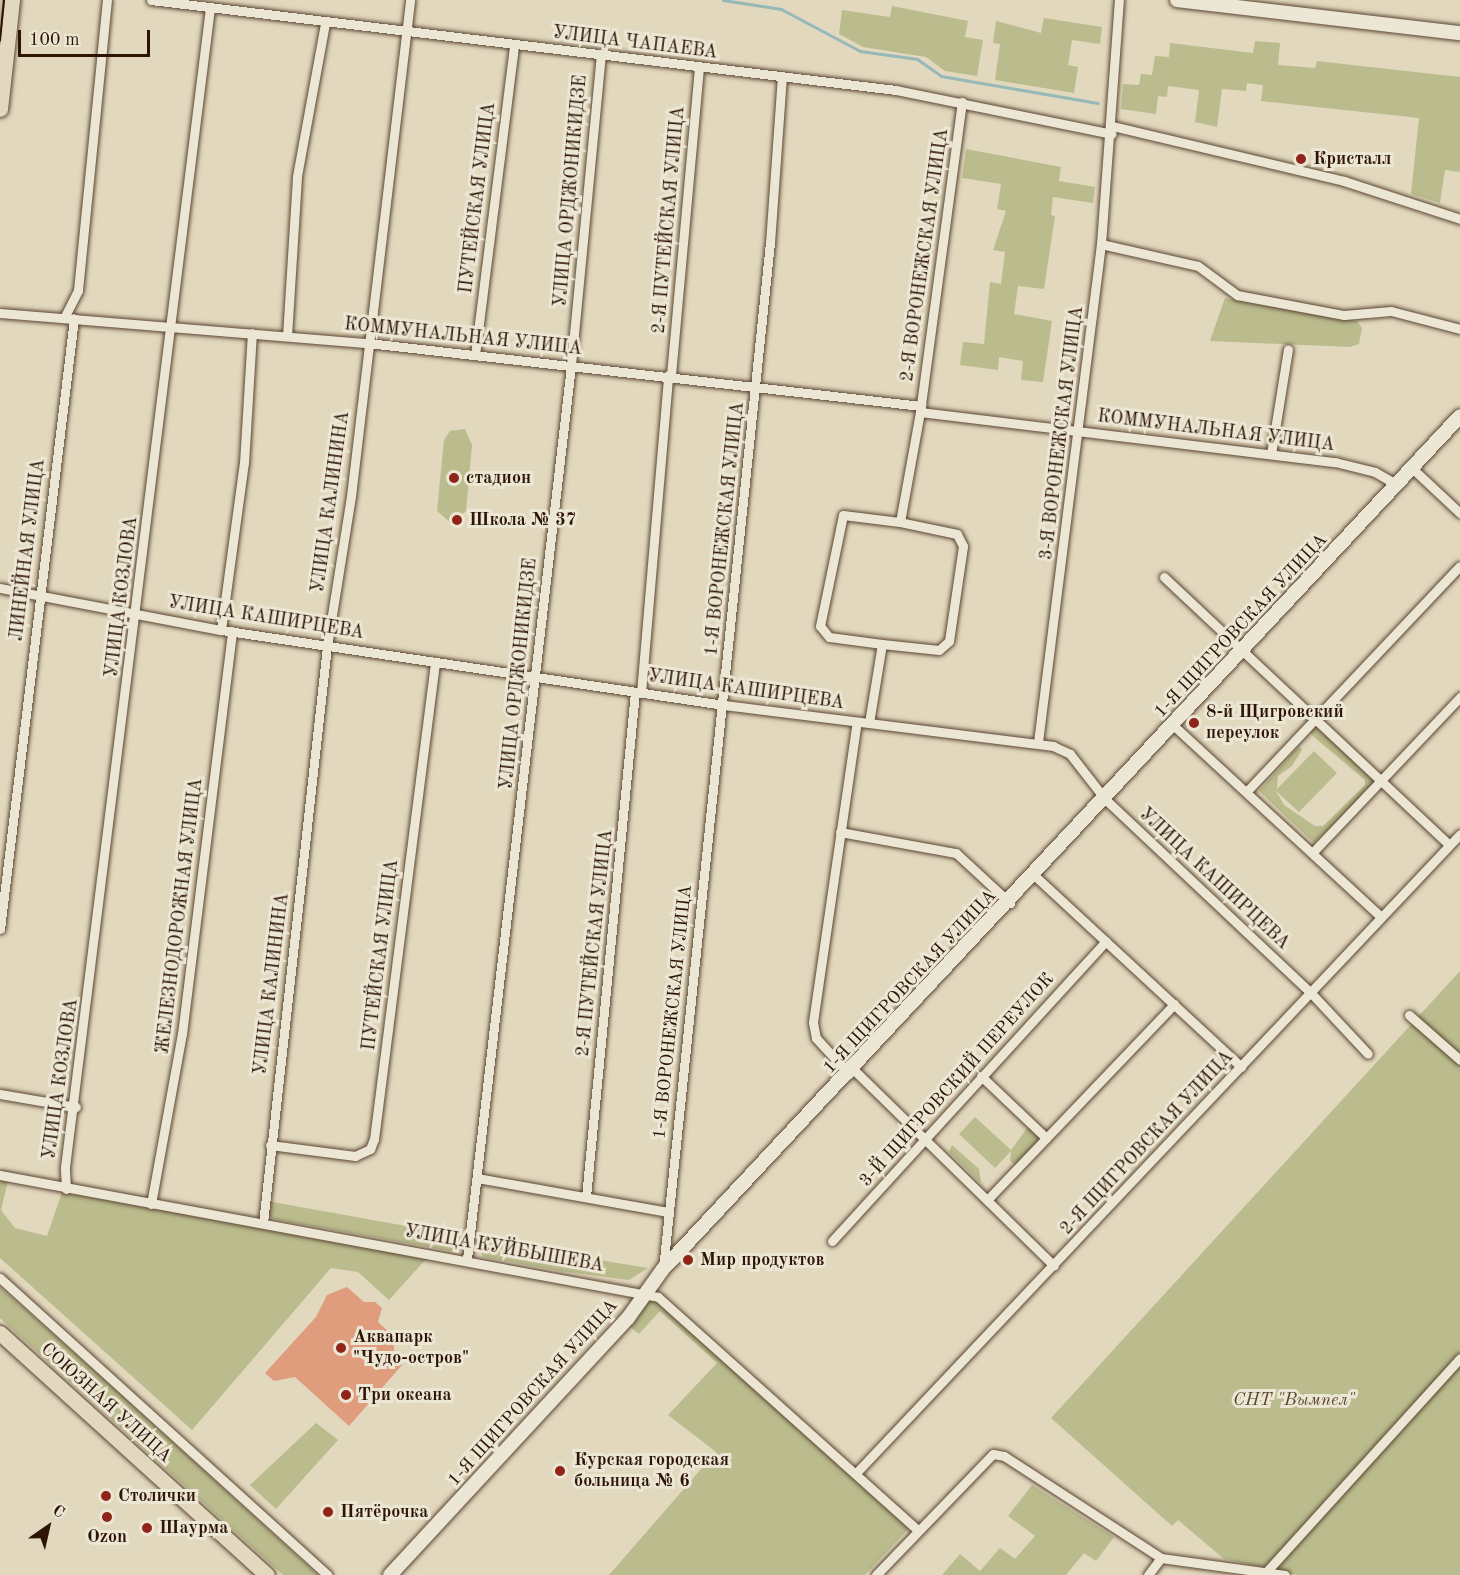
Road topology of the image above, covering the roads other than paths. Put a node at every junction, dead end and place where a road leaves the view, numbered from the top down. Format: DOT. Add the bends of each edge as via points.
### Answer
graph roads {
  1 [pos="12,0"];
  2 [pos="107,0"];
  3 [pos="151,0"];
  4 [pos="410,0"];
  5 [pos="1119,0"];
  6 [pos="1177,0"];
  7 [pos="210,8"];
  8 [pos="325,24"];
  9 [pos="407,31"];
  10 [pos="1460,33"];
  11 [pos="514,46"];
  12 [pos="601,56"];
  13 [pos="699,68"];
  14 [pos="782,77"];
  15 [pos="962,102"];
  16 [pos="0,109"];
  17 [pos="1112,130"];
  18 [pos="1460,219"];
  19 [pos="1101,244"];
  20 [pos="0,312"];
  21 [pos="69,318"];
  22 [pos="171,325"];
  23 [pos="1460,329"];
  24 [pos="252,333"];
  25 [pos="287,336"];
  26 [pos="368,343"];
  27 [pos="1288,349"];
  28 [pos="475,355"];
  29 [pos="571,365"];
  30 [pos="670,375"];
  31 [pos="756,387"];
  32 [pos="921,409"];
  33 [pos="1460,416"];
  34 [pos="1080,431"];
  35 [pos="1271,454"];
  36 [pos="1412,468"];
  37 [pos="1396,484"];
  38 [pos="1460,513"];
  39 [pos="900,522"];
  40 [pos="1460,566"];
  41 [pos="1164,577"];
  42 [pos="0,588"];
  43 [pos="39,597"];
  44 [pos="137,613"];
  45 [pos="220,630"];
  46 [pos="232,632"];
  47 [pos="882,644"];
  48 [pos="327,646"];
  49 [pos="1241,652"];
  50 [pos="435,662"];
  51 [pos="535,677"];
  52 [pos="638,692"];
  53 [pos="1460,697"];
  54 [pos="724,705"];
  55 [pos="1315,719"];
  56 [pos="857,722"];
  57 [pos="869,723"];
  58 [pos="1173,725"];
  59 [pos="1038,742"];
  60 [pos="1381,781"];
  61 [pos="1248,790"];
  62 [pos="1105,799"];
  63 [pos="840,832"];
  64 [pos="1460,834"];
  65 [pos="1449,845"];
  66 [pos="1313,852"];
  67 [pos="1035,876"];
  68 [pos="1010,903"];
  69 [pos="1382,917"];
  70 [pos="0,929"];
  71 [pos="1106,941"];
  72 [pos="1311,993"];
  73 [pos="1174,1004"];
  74 [pos="1409,1015"];
  75 [pos="1368,1054"];
  76 [pos="1460,1060"];
  77 [pos="1241,1067"];
  78 [pos="851,1072"];
  79 [pos="981,1076"];
  80 [pos="0,1094"];
  81 [pos="75,1107"];
  82 [pos="1046,1138"];
  83 [pos="926,1139"];
  84 [pos="270,1145"];
  85 [pos="0,1175"];
  86 [pos="477,1178"];
  87 [pos="66,1189"];
  88 [pos="586,1197"];
  89 [pos="987,1200"];
  90 [pos="151,1204"];
  91 [pos="668,1212"];
  92 [pos="263,1222"];
  93 [pos="832,1241"];
  94 [pos="466,1259"];
  95 [pos="1054,1266"];
  96 [pos="663,1269"];
  97 [pos="0,1278"];
  98 [pos="645,1293"];
  99 [pos="0,1333"];
  100 [pos="1460,1358"];
  101 [pos="856,1473"];
  102 [pos="918,1530"];
  103 [pos="1161,1558"];
  104 [pos="1268,1570"];
  105 [pos="267,1575"];
  106 [pos="327,1575"];
  107 [pos="390,1575"];
  108 [pos="876,1575"];
  109 [pos="1148,1575"];
  110 [pos="1285,1575"];
  1 -- 16 [label="main road"];
  2 -- 21 [label="street, ЛИНЕЙНАЯ УЛИЦА" via="78,290"];
  3 -- 7 [label="street, УЛИЦА ЧАПАЕВА"];
  4 -- 9 [label="street, УЛИЦА КАЛИНИНА"];
  5 -- 17 [label="street, 3-Я ВОРОНЕЖСКАЯ УЛИЦА"];
  6 -- 10 [label="street"];
  7 -- 8 [label="street, УЛИЦА ЧАПАЕВА"];
  7 -- 22 [label="street, УЛИЦА КОЗЛОВА"];
  8 -- 9 [label="street, УЛИЦА ЧАПАЕВА"];
  8 -- 25 [label="street" via="297,176"];
  9 -- 11 [label="street, УЛИЦА ЧАПАЕВА"];
  9 -- 26 [label="street, УЛИЦА КАЛИНИНА"];
  11 -- 12 [label="street, УЛИЦА ЧАПАЕВА"];
  11 -- 28 [label="street, ПУТЕЙСКАЯ УЛИЦА"];
  12 -- 13 [label="street, УЛИЦА ЧАПАЕВА"];
  12 -- 29 [label="street, УЛИЦА ОРДЖОНИКИДЗЕ"];
  13 -- 14 [label="street, УЛИЦА ЧАПАЕВА"];
  13 -- 30 [label="street, 2-Я ПУТЕЙСКАЯ УЛИЦА"];
  14 -- 15 [label="street, УЛИЦА ЧАПАЕВА"];
  14 -- 31 [label="street, 1-Я ВОРОНЕЖСКАЯ УЛИЦА"];
  15 -- 17 [label="street, УЛИЦА ЧАПАЕВА"];
  15 -- 32 [label="street, 2-Я ВОРОНЕЖСКАЯ УЛИЦА"];
  17 -- 18 [label="street, УЛИЦА ЧАПАЕВА" via="1344,181"];
  17 -- 19 [label="street, 3-Я ВОРОНЕЖСКАЯ УЛИЦА"];
  19 -- 23 [label="street" via="1198,266 1237,295 1344,315 1391,311"];
  19 -- 34 [label="street, 3-Я ВОРОНЕЖСКАЯ УЛИЦА"];
  20 -- 21 [label="street, КОММУНАЛЬНАЯ УЛИЦА"];
  21 -- 22 [label="street, КОММУНАЛЬНАЯ УЛИЦА"];
  21 -- 43 [label="street, ЛИНЕЙНАЯ УЛИЦА"];
  22 -- 24 [label="street, КОММУНАЛЬНАЯ УЛИЦА"];
  22 -- 44 [label="street, УЛИЦА КОЗЛОВА"];
  24 -- 25 [label="street, КОММУНАЛЬНАЯ УЛИЦА"];
  24 -- 45 [label="street" via="244,463"];
  25 -- 26 [label="street, КОММУНАЛЬНАЯ УЛИЦА"];
  26 -- 28 [label="street, КОММУНАЛЬНАЯ УЛИЦА"];
  26 -- 48 [label="street, УЛИЦА КАЛИНИНА" via="351,496"];
  27 -- 35 [label="street"];
  28 -- 29 [label="street, КОММУНАЛЬНАЯ УЛИЦА"];
  29 -- 30 [label="street, КОММУНАЛЬНАЯ УЛИЦА"];
  29 -- 51 [label="street, УЛИЦА ОРДЖОНИКИДЗЕ"];
  30 -- 31 [label="street, КОММУНАЛЬНАЯ УЛИЦА"];
  30 -- 52 [label="street, 2-Я ПУТЕЙСКАЯ УЛИЦА"];
  31 -- 32 [label="street, КОММУНАЛЬНАЯ УЛИЦА"];
  31 -- 54 [label="street, 1-Я ВОРОНЕЖСКАЯ УЛИЦА"];
  32 -- 34 [label="street, КОММУНАЛЬНАЯ УЛИЦА"];
  32 -- 39 [label="street, 2-Я ВОРОНЕЖСКАЯ УЛИЦА"];
  33 -- 36 [label="street, 1-Я ЩИГРОВСКАЯ УЛИЦА"];
  34 -- 35 [label="street, КОММУНАЛЬНАЯ УЛИЦА"];
  34 -- 59 [label="street, 3-Я ВОРОНЕЖСКАЯ УЛИЦА"];
  35 -- 37 [label="street, КОММУНАЛЬНАЯ УЛИЦА" via="1360,467"];
  36 -- 37 [label="street, 1-Я ЩИГРОВСКАЯ УЛИЦА"];
  36 -- 38 [label="street"];
  37 -- 49 [label="street, 1-Я ЩИГРОВСКАЯ УЛИЦА"];
  39 -- 47 [label="street" via="843,515 820,626 829,637"];
  39 -- 47 [label="street" via="957,534 963,539 949,641 939,650"];
  40 -- 55 [label="street"];
  41 -- 49 [label="street"];
  42 -- 43 [label="street, УЛИЦА КАШИРЦЕВА"];
  43 -- 44 [label="street, УЛИЦА КАШИРЦЕВА"];
  43 -- 70 [label="street, ЛИНЕЙНАЯ УЛИЦА"];
  44 -- 45 [label="street, УЛИЦА КАШИРЦЕВА"];
  44 -- 81 [label="street, УЛИЦА КОЗЛОВА"];
  45 -- 46 [label="street, УЛИЦА КАШИРЦЕВА"];
  46 -- 48 [label="street, УЛИЦА КАШИРЦЕВА"];
  46 -- 90 [label="street, ЖЕЛЕЗНОДОРОЖНАЯ УЛИЦА" via="182,1034"];
  47 -- 57 [label="street"];
  48 -- 50 [label="street, УЛИЦА КАШИРЦЕВА"];
  48 -- 84 [label="street, УЛИЦА КАЛИНИНА"];
  49 -- 55 [label="street"];
  49 -- 58 [label="street, 1-Я ЩИГРОВСКАЯ УЛИЦА"];
  50 -- 51 [label="street, УЛИЦА КАШИРЦЕВА"];
  50 -- 84 [label="street, ПУТЕЙСКАЯ УЛИЦА" via="374,1139 370,1149 355,1156"];
  51 -- 52 [label="street, УЛИЦА КАШИРЦЕВА"];
  51 -- 86 [label="street, УЛИЦА ОРДЖОНИКИДЗЕ"];
  52 -- 54 [label="street, УЛИЦА КАШИРЦЕВА"];
  52 -- 88 [label="street, 2-Я ПУТЕЙСКАЯ УЛИЦА"];
  53 -- 60 [label="street"];
  54 -- 56 [label="street, УЛИЦА КАШИРЦЕВА"];
  54 -- 91 [label="street, 1-Я ВОРОНЕЖСКАЯ УЛИЦА"];
  55 -- 60 [label="street"];
  55 -- 61 [label="street"];
  56 -- 57 [label="street, УЛИЦА КАШИРЦЕВА"];
  56 -- 63 [label="street"];
  57 -- 59 [label="street, УЛИЦА КАШИРЦЕВА"];
  58 -- 61 [label="street"];
  58 -- 62 [label="street, 1-Я ЩИГРОВСКАЯ УЛИЦА"];
  59 -- 62 [label="street, УЛИЦА КАШИРЦЕВА" via="1070,754"];
  60 -- 65 [label="street"];
  60 -- 66 [label="street"];
  61 -- 66 [label="street"];
  62 -- 67 [label="street, 1-Я ЩИГРОВСКАЯ УЛИЦА"];
  62 -- 72 [label="street, УЛИЦА КАШИРЦЕВА"];
  63 -- 68 [label="street" via="956,852"];
  63 -- 78 [label="street" via="813,1022 816,1038"];
  64 -- 65 [label="street, 2-Я ЩИГРОВСКАЯ УЛИЦА"];
  65 -- 69 [label="street, 2-Я ЩИГРОВСКАЯ УЛИЦА"];
  66 -- 69 [label="street"];
  67 -- 68 [label="street, 1-Я ЩИГРОВСКАЯ УЛИЦА"];
  67 -- 71 [label="street"];
  68 -- 78 [label="street, 1-Я ЩИГРОВСКАЯ УЛИЦА"];
  69 -- 72 [label="street, 2-Я ЩИГРОВСКАЯ УЛИЦА"];
  71 -- 73 [label="street"];
  71 -- 79 [label="street, 3-Й ЩИГРОВСКИЙ ПЕРЕУЛОК"];
  72 -- 75 [label="street, УЛИЦА КАШИРЦЕВА"];
  72 -- 77 [label="street, 2-Я ЩИГРОВСКАЯ УЛИЦА"];
  73 -- 77 [label="street"];
  73 -- 82 [label="street"];
  74 -- 76 [label="street"];
  77 -- 95 [label="street, 2-Я ЩИГРОВСКАЯ УЛИЦА"];
  78 -- 83 [label="street"];
  78 -- 96 [label="street, 1-Я ЩИГРОВСКАЯ УЛИЦА"];
  79 -- 82 [label="street"];
  79 -- 83 [label="street, 3-Й ЩИГРОВСКИЙ ПЕРЕУЛОК"];
  80 -- 81 [label="street"];
  81 -- 87 [label="street, УЛИЦА КОЗЛОВА"];
  82 -- 89 [label="street"];
  83 -- 89 [label="street"];
  83 -- 93 [label="street, 3-Й ЩИГРОВСКИЙ ПЕРЕУЛОК"];
  84 -- 92 [label="street, УЛИЦА КАЛИНИНА"];
  85 -- 87 [label="street, УЛИЦА КУЙБЫШЕВА"];
  86 -- 88 [label="street"];
  86 -- 94 [label="street, УЛИЦА ОРДЖОНИКИДЗЕ"];
  87 -- 90 [label="street, УЛИЦА КУЙБЫШЕВА"];
  88 -- 91 [label="street"];
  89 -- 95 [label="street"];
  90 -- 92 [label="street, УЛИЦА КУЙБЫШЕВА"];
  91 -- 96 [label="street, 1-Я ВОРОНЕЖСКАЯ УЛИЦА"];
  92 -- 94 [label="street, УЛИЦА КУЙБЫШЕВА"];
  94 -- 98 [label="street, УЛИЦА КУЙБЫШЕВА"];
  95 -- 101 [label="street, 2-Я ЩИГРОВСКАЯ УЛИЦА"];
  96 -- 98 [label="street, 1-Я ЩИГРОВСКАЯ УЛИЦА"];
  97 -- 106 [label="street"];
  98 -- 101 [label="street, УЛИЦА КУЙБЫШЕВА" via="664,1301"];
  98 -- 107 [label="street, 1-Я ЩИГРОВСКАЯ УЛИЦА" via="628,1318"];
  99 -- 105 [label="main road, СОЮЗНАЯ УЛИЦА"];
  100 -- 104 [label="street"];
  101 -- 102 [label="street, УЛИЦА КУЙБЫШЕВА"];
  102 -- 103 [label="street" via="986,1456 1004,1456"];
  102 -- 108 [label="street"];
  103 -- 104 [label="street"];
  103 -- 109 [label="street"];
  104 -- 110 [label="street"];
}
